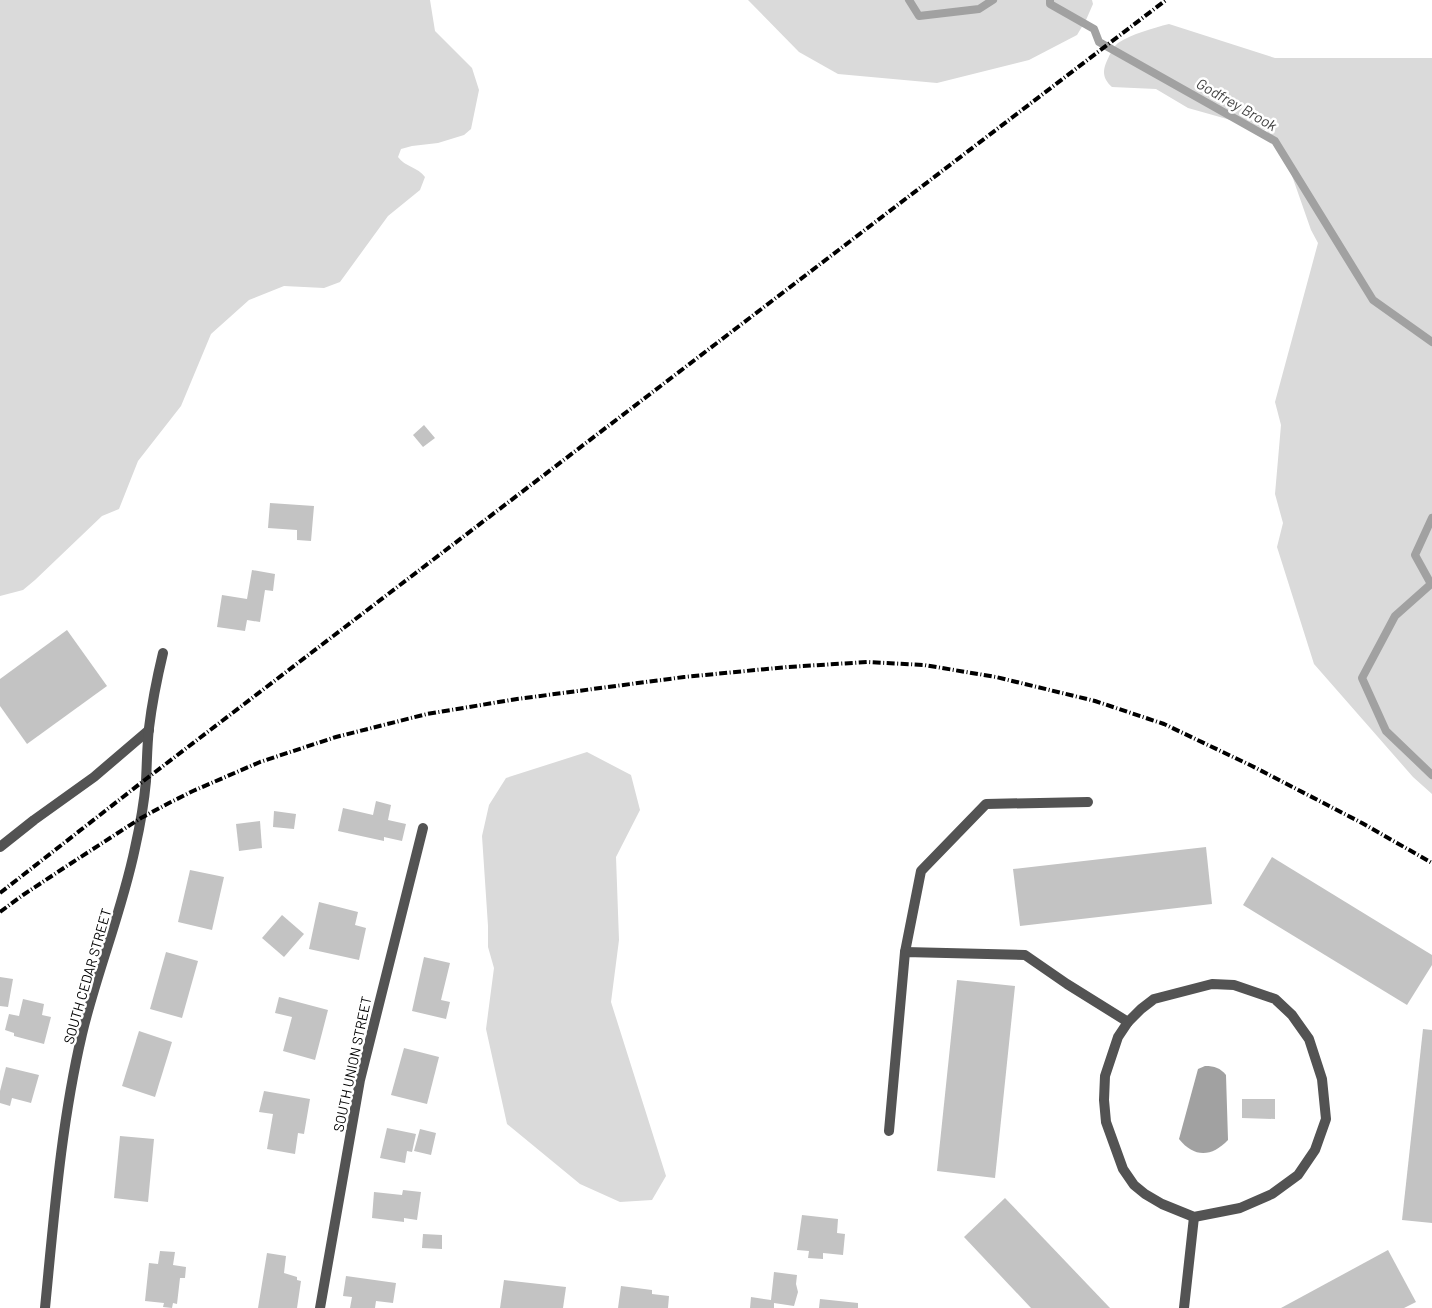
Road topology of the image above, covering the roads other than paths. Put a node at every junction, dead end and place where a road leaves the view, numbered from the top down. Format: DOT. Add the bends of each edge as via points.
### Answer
graph roads {
  1 [pos="163,653"];
  2 [pos="149,730"];
  3 [pos="1088,802"];
  4 [pos="423,828"];
  5 [pos="0,847"];
  6 [pos="906,952"];
  7 [pos="1128,1022"];
  8 [pos="889,1131"];
  9 [pos="1194,1217"];
  10 [pos="45,1308"];
  11 [pos="320,1308"];
  12 [pos="1184,1308"];
  1 -- 2 [label="street, SOUTH CEDAR STREET"];
  2 -- 5 [label="street" via="94,777"];
  2 -- 10 [label="street, SOUTH CEDAR STREET" via="144,795 134,855 82,1035 66,1118"];
  3 -- 6 [label="street" via="986,804 921,871"];
  4 -- 11 [label="street, SOUTH UNION STREET" via="360,1080"];
  6 -- 7 [label="street" via="1024,955"];
  6 -- 8 [label="street"];
  7 -- 9 [label="street" via="1118,1037 1105,1076 1106,1122 1123,1168 1134,1185 1162,1204"];
  7 -- 9 [label="street" via="1154,1000 1212,984 1234,985 1274,999 1292,1015 1309,1039 1322,1079 1326,1119 1315,1150 1298,1176 1272,1194 1240,1208"];
  9 -- 12 [label="street"];
}
